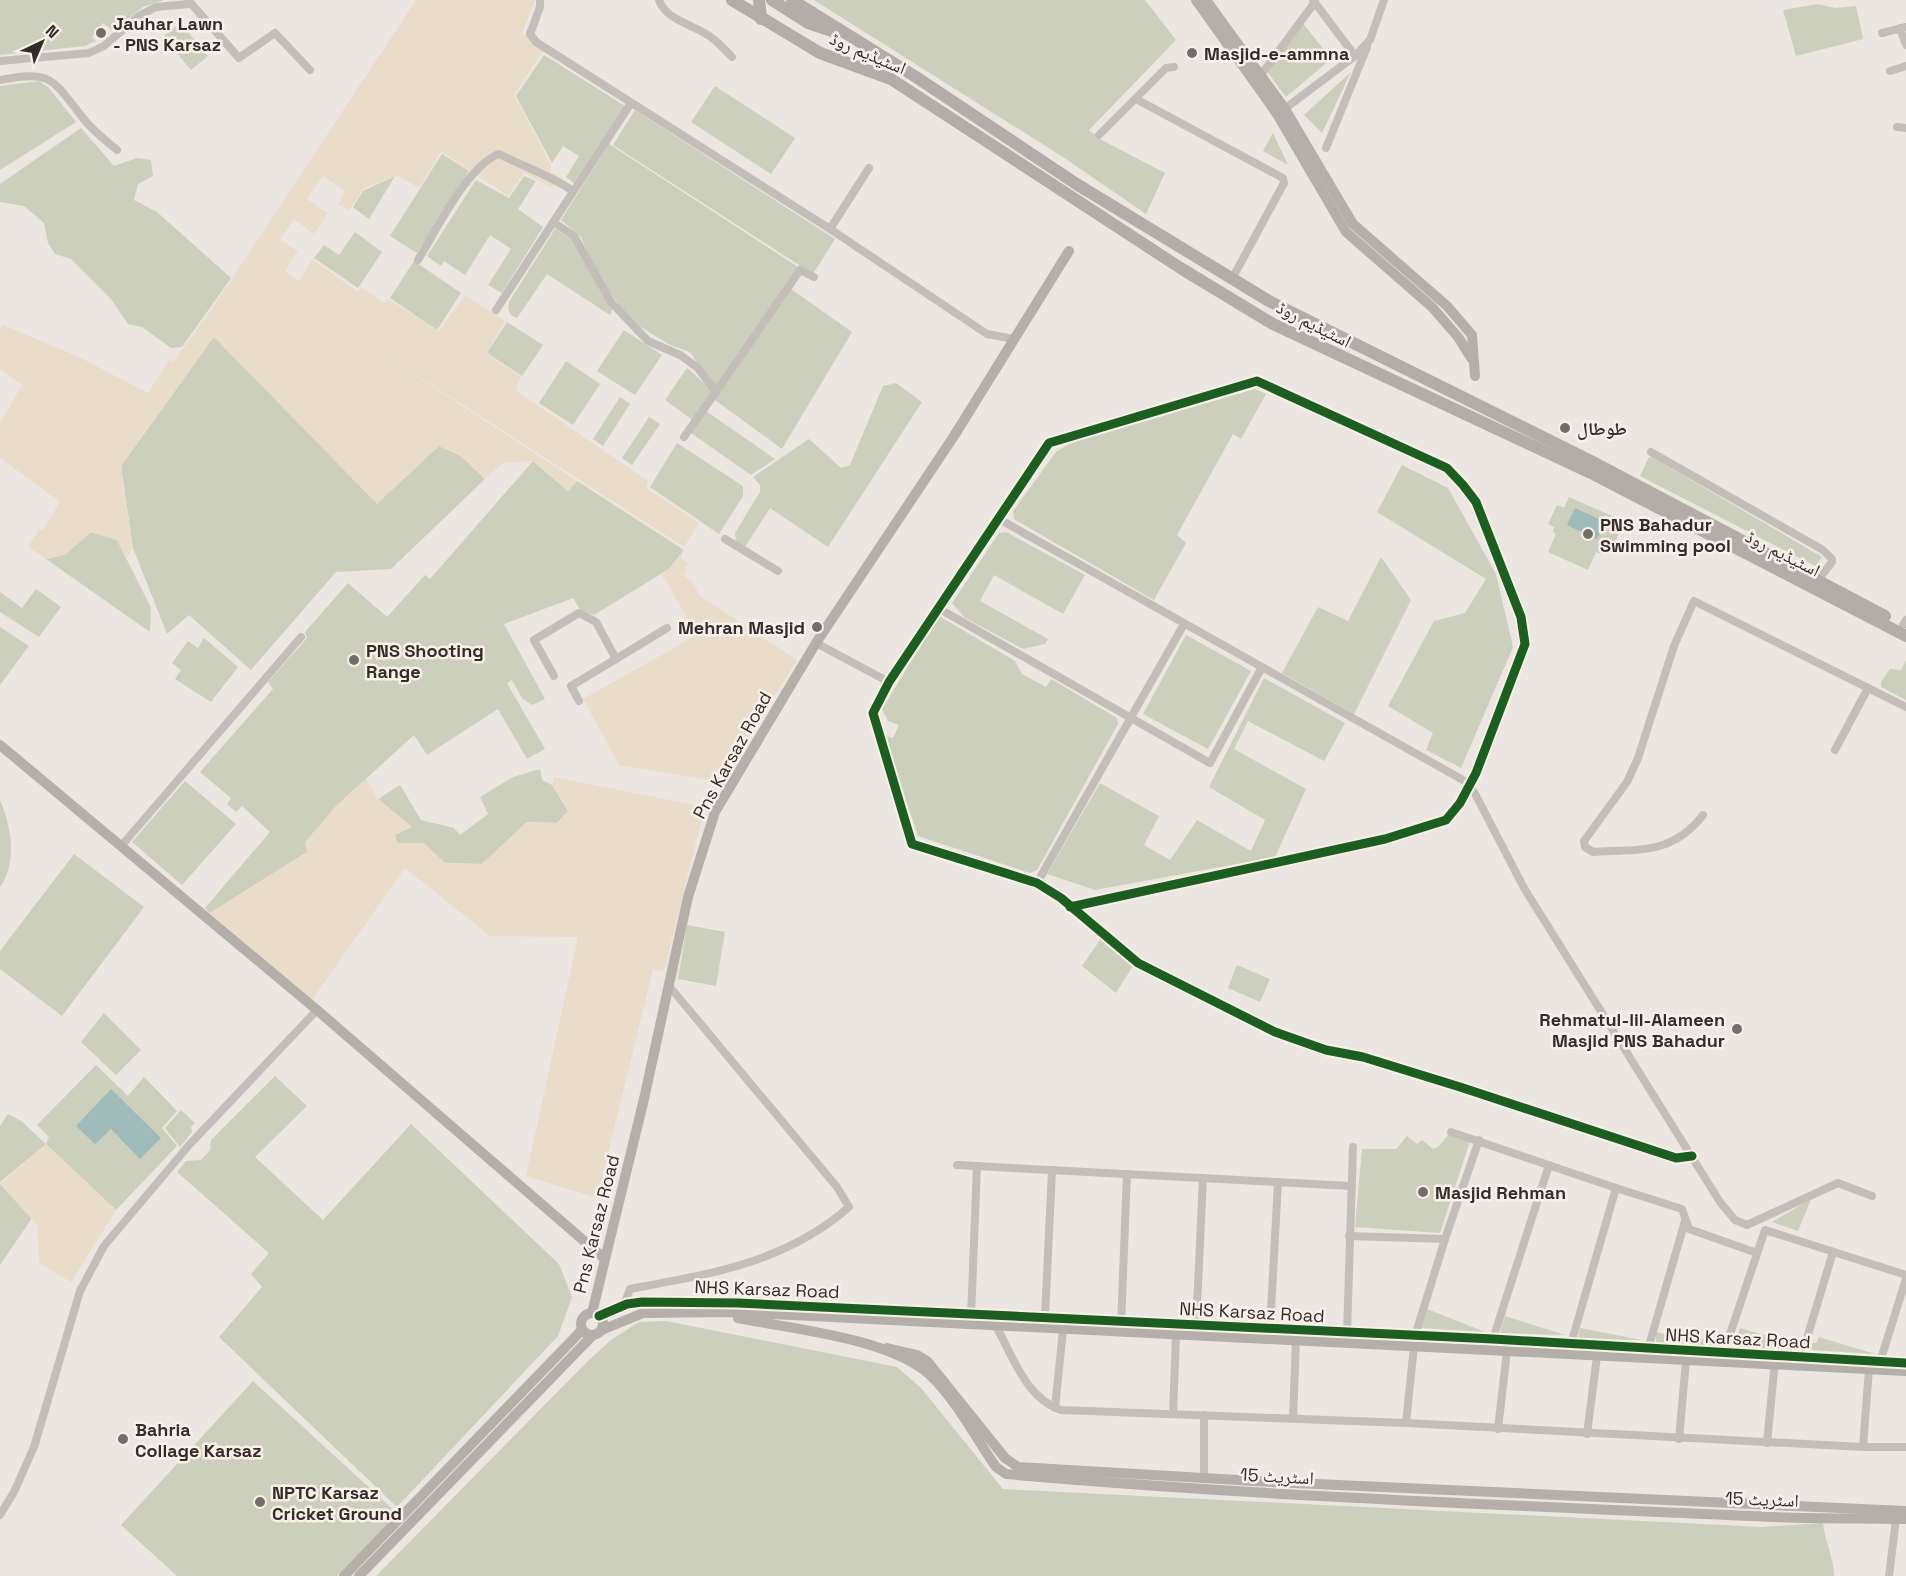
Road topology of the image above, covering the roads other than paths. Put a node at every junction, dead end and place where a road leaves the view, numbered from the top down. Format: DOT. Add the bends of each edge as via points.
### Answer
graph roads {
  1 [pos="540,0"];
  2 [pos="659,0"];
  3 [pos="732,0"];
  4 [pos="759,0"];
  5 [pos="772,0"];
  6 [pos="792,0"];
  7 [pos="1196,0"];
  8 [pos="1206,0"];
  9 [pos="1384,0"];
  10 [pos="1314,1"];
  11 [pos="189,2"];
  12 [pos="760,19"];
  13 [pos="1903,28"];
  14 [pos="1882,33"];
  15 [pos="853,38"];
  16 [pos="1370,40"];
  17 [pos="1906,45"];
  18 [pos="1355,56"];
  19 [pos="732,57"];
  20 [pos="0,61"];
  21 [pos="1906,66"];
  22 [pos="1174,67"];
  23 [pos="310,70"];
  24 [pos="1890,71"];
  25 [pos="1261,75"];
  26 [pos="0,80"];
  27 [pos="1136,99"];
  28 [pos="631,103"];
  29 [pos="1281,111"];
  30 [pos="1897,127"];
  31 [pos="1906,128"];
  32 [pos="1099,135"];
  33 [pos="1326,148"];
  34 [pos="117,150"];
  35 [pos="869,168"];
  36 [pos="573,191"];
  37 [pos="554,222"];
  38 [pos="830,229"];
  39 [pos="1069,251"];
  40 [pos="418,260"];
  41 [pos="814,278"];
  42 [pos="1232,279"];
  43 [pos="496,310"];
  44 [pos="1014,339"];
  45 [pos="1475,376"];
  46 [pos="716,392"];
  47 [pos="684,437"];
  48 [pos="1651,452"];
  49 [pos="999,519"];
  50 [pos="724,539"];
  51 [pos="778,571"];
  52 [pos="1818,580"];
  53 [pos="938,608"];
  54 [pos="1184,624"];
  55 [pos="1905,627"];
  56 [pos="667,628"];
  57 [pos="301,637"];
  58 [pos="816,643"];
  59 [pos="615,659"];
  60 [pos="1261,669"];
  61 [pos="554,676"];
  62 [pos="889,682"];
  63 [pos="1868,688"];
  64 [pos="579,701"];
  65 [pos="1906,707"];
  66 [pos="1132,718"];
  67 [pos="0,745"];
  68 [pos="1835,750"];
  69 [pos="1470,784"];
  70 [pos="1703,815"];
  71 [pos="122,845"];
  72 [pos="1037,883"];
  73 [pos="1071,907"];
  74 [pos="669,986"];
  75 [pos="318,1010"];
  76 [pos="1451,1132"];
  77 [pos="1479,1140"];
  78 [pos="1353,1147"];
  79 [pos="1692,1156"];
  80 [pos="957,1165"];
  81 [pos="1549,1165"];
  82 [pos="977,1166"];
  83 [pos="1052,1170"];
  84 [pos="1127,1174"];
  85 [pos="1203,1178"];
  86 [pos="1278,1182"];
  87 [pos="1351,1185"];
  88 [pos="1616,1188"];
  89 [pos="1872,1196"];
  90 [pos="1685,1221"];
  91 [pos="1349,1236"];
  92 [pos="1445,1239"];
  93 [pos="1833,1252"];
  94 [pos="1756,1253"];
  95 [pos="604,1259"];
  96 [pos="1906,1275"];
  97 [pos="1906,1279"];
  98 [pos="624,1305"];
  99 [pos="802,1311"];
  100 [pos="708,1312"];
  101 [pos="595,1314"];
  102 [pos="971,1319"];
  103 [pos="1054,1324"];
  104 [pos="996,1326"];
  105 [pos="1121,1327"];
  106 [pos="1270,1329"];
  107 [pos="1196,1330"];
  108 [pos="592,1332"];
  109 [pos="1347,1333"];
  110 [pos="1176,1335"];
  111 [pos="1284,1335"];
  112 [pos="1378,1339"];
  113 [pos="1493,1339"];
  114 [pos="1296,1340"];
  115 [pos="1418,1341"];
  116 [pos="1571,1344"];
  117 [pos="878,1346"];
  118 [pos="1648,1349"];
  119 [pos="1507,1351"];
  120 [pos="1615,1352"];
  121 [pos="1725,1352"];
  122 [pos="1597,1356"];
  123 [pos="1801,1358"];
  124 [pos="1686,1360"];
  125 [pos="1775,1360"];
  126 [pos="1880,1362"];
  127 [pos="1906,1363"];
  128 [pos="1869,1369"];
  129 [pos="1906,1371"];
  130 [pos="1055,1408"];
  131 [pos="1173,1414"];
  132 [pos="1204,1415"];
  133 [pos="1293,1419"];
  134 [pos="1406,1423"];
  135 [pos="1498,1429"];
  136 [pos="1587,1434"];
  137 [pos="1679,1439"];
  138 [pos="1767,1443"];
  139 [pos="1863,1447"];
  140 [pos="1906,1447"];
  141 [pos="1204,1478"];
  142 [pos="1906,1511"];
  143 [pos="0,1515"];
  144 [pos="1901,1519"];
  145 [pos="344,1576"];
  146 [pos="359,1576"];
  147 [pos="1888,1576"];
  1 -- 28 [label="street" via="530,34 536,42"];
  2 -- 19 [label="street" via="661,6 710,36"];
  3 -- 12 [label="main road, اسٹیڈیم روڈ"];
  4 -- 12 [label="main road"];
  5 -- 15 [label="main road" via="808,23"];
  6 -- 15 [label="main road, اسٹیڈیم روڈ"];
  7 -- 29 [label="street"];
  8 -- 25 [label="street"];
  9 -- 16 [label="street"];
  10 -- 18 [label="street"];
  10 -- 25 [label="street"];
  11 -- 20 [label="street" via="156,7 104,46 89,52"];
  11 -- 23 [label="street" via="239,58 275,33"];
  12 -- 55 [label="main road, اسٹیڈیم روڈ" via="820,53 891,79 1182,270 1273,324"];
  13 -- 14 [label="street"];
  13 -- 17 [label="street"];
  15 -- 42 [label="main road, اسٹیڈیم روڈ" via="1078,185"];
  16 -- 18 [label="street"];
  16 -- 33 [label="street"];
  18 -- 29 [label="street"];
  21 -- 24 [label="street"];
  22 -- 27 [label="street" via="1166,68"];
  25 -- 29 [label="street"];
  26 -- 34 [label="street" via="47,77 60,87 84,121"];
  27 -- 32 [label="street"];
  27 -- 42 [label="street" via="1283,178 1284,183"];
  28 -- 36 [label="street"];
  28 -- 38 [label="street"];
  29 -- 45 [label="street" via="1346,232 1432,307 1458,337 1473,362"];
  30 -- 31 [label="street"];
  35 -- 38 [label="street"];
  36 -- 37 [label="street"];
  36 -- 40 [label="street" via="551,176 499,154 489,157 464,185"];
  37 -- 43 [label="street"];
  37 -- 46 [label="street" via="574,236 611,302 648,341 698,368"];
  38 -- 44 [label="street" via="987,334"];
  39 -- 44 [label="street, Pns Karsaz Road"];
  41 -- 46 [label="street" via="800,270"];
  42 -- 52 [label="main road, اسٹیڈیم روڈ"];
  44 -- 58 [label="street, Pns Karsaz Road"];
  46 -- 47 [label="street"];
  48 -- 52 [label="street" via="1823,550 1832,562"];
  49 -- 53 [label="street"];
  49 -- 54 [label="street"];
  49 -- 69 [label="street" via="1049,443 1257,381 1447,468 1476,502 1521,617 1525,644"];
  50 -- 51 [label="street"];
  52 -- 55 [label="main road, اسٹیڈیم روڈ"];
  53 -- 62 [label="street"];
  53 -- 66 [label="street"];
  54 -- 60 [label="street"];
  54 -- 66 [label="street"];
  56 -- 59 [label="street"];
  57 -- 71 [label="street"];
  58 -- 62 [label="street"];
  58 -- 74 [label="street, Pns Karsaz Road" via="715,812 688,897"];
  59 -- 61 [label="street" via="596,622 579,613 534,640"];
  59 -- 64 [label="street" via="571,686"];
  60 -- 66 [label="street" via="1210,764"];
  60 -- 69 [label="street"];
  62 -- 72 [label="street" via="873,713 912,844"];
  63 -- 65 [label="street"];
  63 -- 68 [label="street"];
  63 -- 70 [label="street" via="1694,601 1674,646 1638,758 1627,782 1584,841 1585,847 1593,852 1665,846 1685,836"];
  66 -- 72 [label="street"];
  67 -- 71 [label="street"];
  69 -- 73 [label="street" via="1446,820 1384,838"];
  69 -- 79 [label="street" via="1524,888"];
  71 -- 75 [label="street"];
  72 -- 73 [label="street"];
  73 -- 79 [label="street" via="1138,963 1275,1032 1676,1158"];
  74 -- 95 [label="street, Pns Karsaz Road"];
  74 -- 98 [label="street" via="837,1187 849,1207 835,1220 783,1250 724,1272 630,1289"];
  75 -- 95 [label="street"];
  75 -- 143 [label="street" via="190,1144 104,1246 80,1291 34,1446"];
  76 -- 77 [label="street"];
  77 -- 81 [label="street"];
  77 -- 92 [label="street"];
  78 -- 87 [label="street"];
  79 -- 89 [label="street" via="1720,1202 1735,1220 1747,1225 1838,1183"];
  80 -- 82 [label="street"];
  81 -- 88 [label="street"];
  81 -- 113 [label="street"];
  82 -- 83 [label="street"];
  82 -- 102 [label="street"];
  83 -- 84 [label="street"];
  83 -- 103 [label="street"];
  84 -- 85 [label="street"];
  84 -- 105 [label="street"];
  85 -- 86 [label="street"];
  85 -- 107 [label="street"];
  86 -- 87 [label="street"];
  86 -- 106 [label="street"];
  87 -- 91 [label="street"];
  88 -- 90 [label="street" via="1682,1209"];
  88 -- 116 [label="street"];
  90 -- 94 [label="street" via="1689,1229"];
  90 -- 118 [label="street"];
  91 -- 92 [label="street"];
  91 -- 109 [label="street"];
  92 -- 115 [label="street"];
  93 -- 94 [label="street" via="1765,1230"];
  93 -- 96 [label="street"];
  93 -- 123 [label="street"];
  94 -- 121 [label="street"];
  95 -- 101 [label="street, Pns Karsaz Road"];
  97 -- 126 [label="street"];
  98 -- 99 [label="street, NHS Karsaz Road" via="662,1301"];
  98 -- 101 [label="street, NHS Karsaz Road"];
  99 -- 100 [label="street, NHS Karsaz Road"];
  99 -- 102 [label="street, NHS Karsaz Road"];
  100 -- 108 [label="street, NHS Karsaz Road" via="643,1313"];
  100 -- 117 [label="street, اسٹریٹ 15"];
  101 -- 108 [label="street" via="603,1322"];
  101 -- 108 [label="street" via="582,1319"];
  102 -- 103 [label="street, NHS Karsaz Road"];
  102 -- 104 [label="street, NHS Karsaz Road"];
  103 -- 104 [label="street, NHS Karsaz Road"];
  103 -- 105 [label="street, NHS Karsaz Road"];
  103 -- 130 [label="street"];
  104 -- 130 [label="street" via="1029,1387 1045,1404"];
  105 -- 107 [label="street, NHS Karsaz Road"];
  105 -- 110 [label="street, NHS Karsaz Road"];
  106 -- 107 [label="street, NHS Karsaz Road"];
  106 -- 111 [label="street, NHS Karsaz Road"];
  107 -- 110 [label="street, NHS Karsaz Road"];
  107 -- 111 [label="street, NHS Karsaz Road"];
  108 -- 145 [label="street, NHS Karsaz Road"];
  108 -- 146 [label="street, NHS Karsaz Road"];
  109 -- 111 [label="street, NHS Karsaz Road"];
  109 -- 112 [label="street, NHS Karsaz Road"];
  110 -- 131 [label="street"];
  111 -- 114 [label="street, NHS Karsaz Road"];
  112 -- 114 [label="street, NHS Karsaz Road"];
  112 -- 115 [label="street, NHS Karsaz Road"];
  113 -- 115 [label="street, NHS Karsaz Road"];
  113 -- 116 [label="street, NHS Karsaz Road"];
  114 -- 133 [label="street"];
  115 -- 119 [label="street, NHS Karsaz Road"];
  115 -- 134 [label="street"];
  116 -- 120 [label="street, NHS Karsaz Road"];
  117 -- 141 [label="street" via="917,1354 927,1361 1014,1465"];
  117 -- 144 [label="street, اسٹریٹ 15" via="917,1366 938,1383 996,1467 1005,1474 1103,1483 1519,1505"];
  118 -- 120 [label="street, NHS Karsaz Road"];
  118 -- 121 [label="street, NHS Karsaz Road"];
  119 -- 122 [label="street, NHS Karsaz Road"];
  119 -- 135 [label="street"];
  120 -- 122 [label="street, NHS Karsaz Road"];
  120 -- 124 [label="street, NHS Karsaz Road"];
  121 -- 125 [label="street, NHS Karsaz Road"];
  122 -- 136 [label="street"];
  123 -- 125 [label="street, NHS Karsaz Road"];
  123 -- 126 [label="street, NHS Karsaz Road"];
  124 -- 125 [label="street, NHS Karsaz Road"];
  124 -- 137 [label="street"];
  125 -- 128 [label="street, NHS Karsaz Road"];
  125 -- 138 [label="street"];
  126 -- 127 [label="street, NHS Karsaz Road"];
  128 -- 129 [label="street, NHS Karsaz Road"];
  128 -- 139 [label="street"];
  130 -- 131 [label="street"];
  131 -- 132 [label="street"];
  132 -- 133 [label="street"];
  132 -- 141 [label="street"];
  133 -- 134 [label="street"];
  134 -- 135 [label="street"];
  135 -- 136 [label="street"];
  136 -- 137 [label="street"];
  137 -- 138 [label="street"];
  138 -- 139 [label="street"];
  139 -- 140 [label="street"];
  141 -- 142 [label="street"];
  144 -- 147 [label="street"];
}
